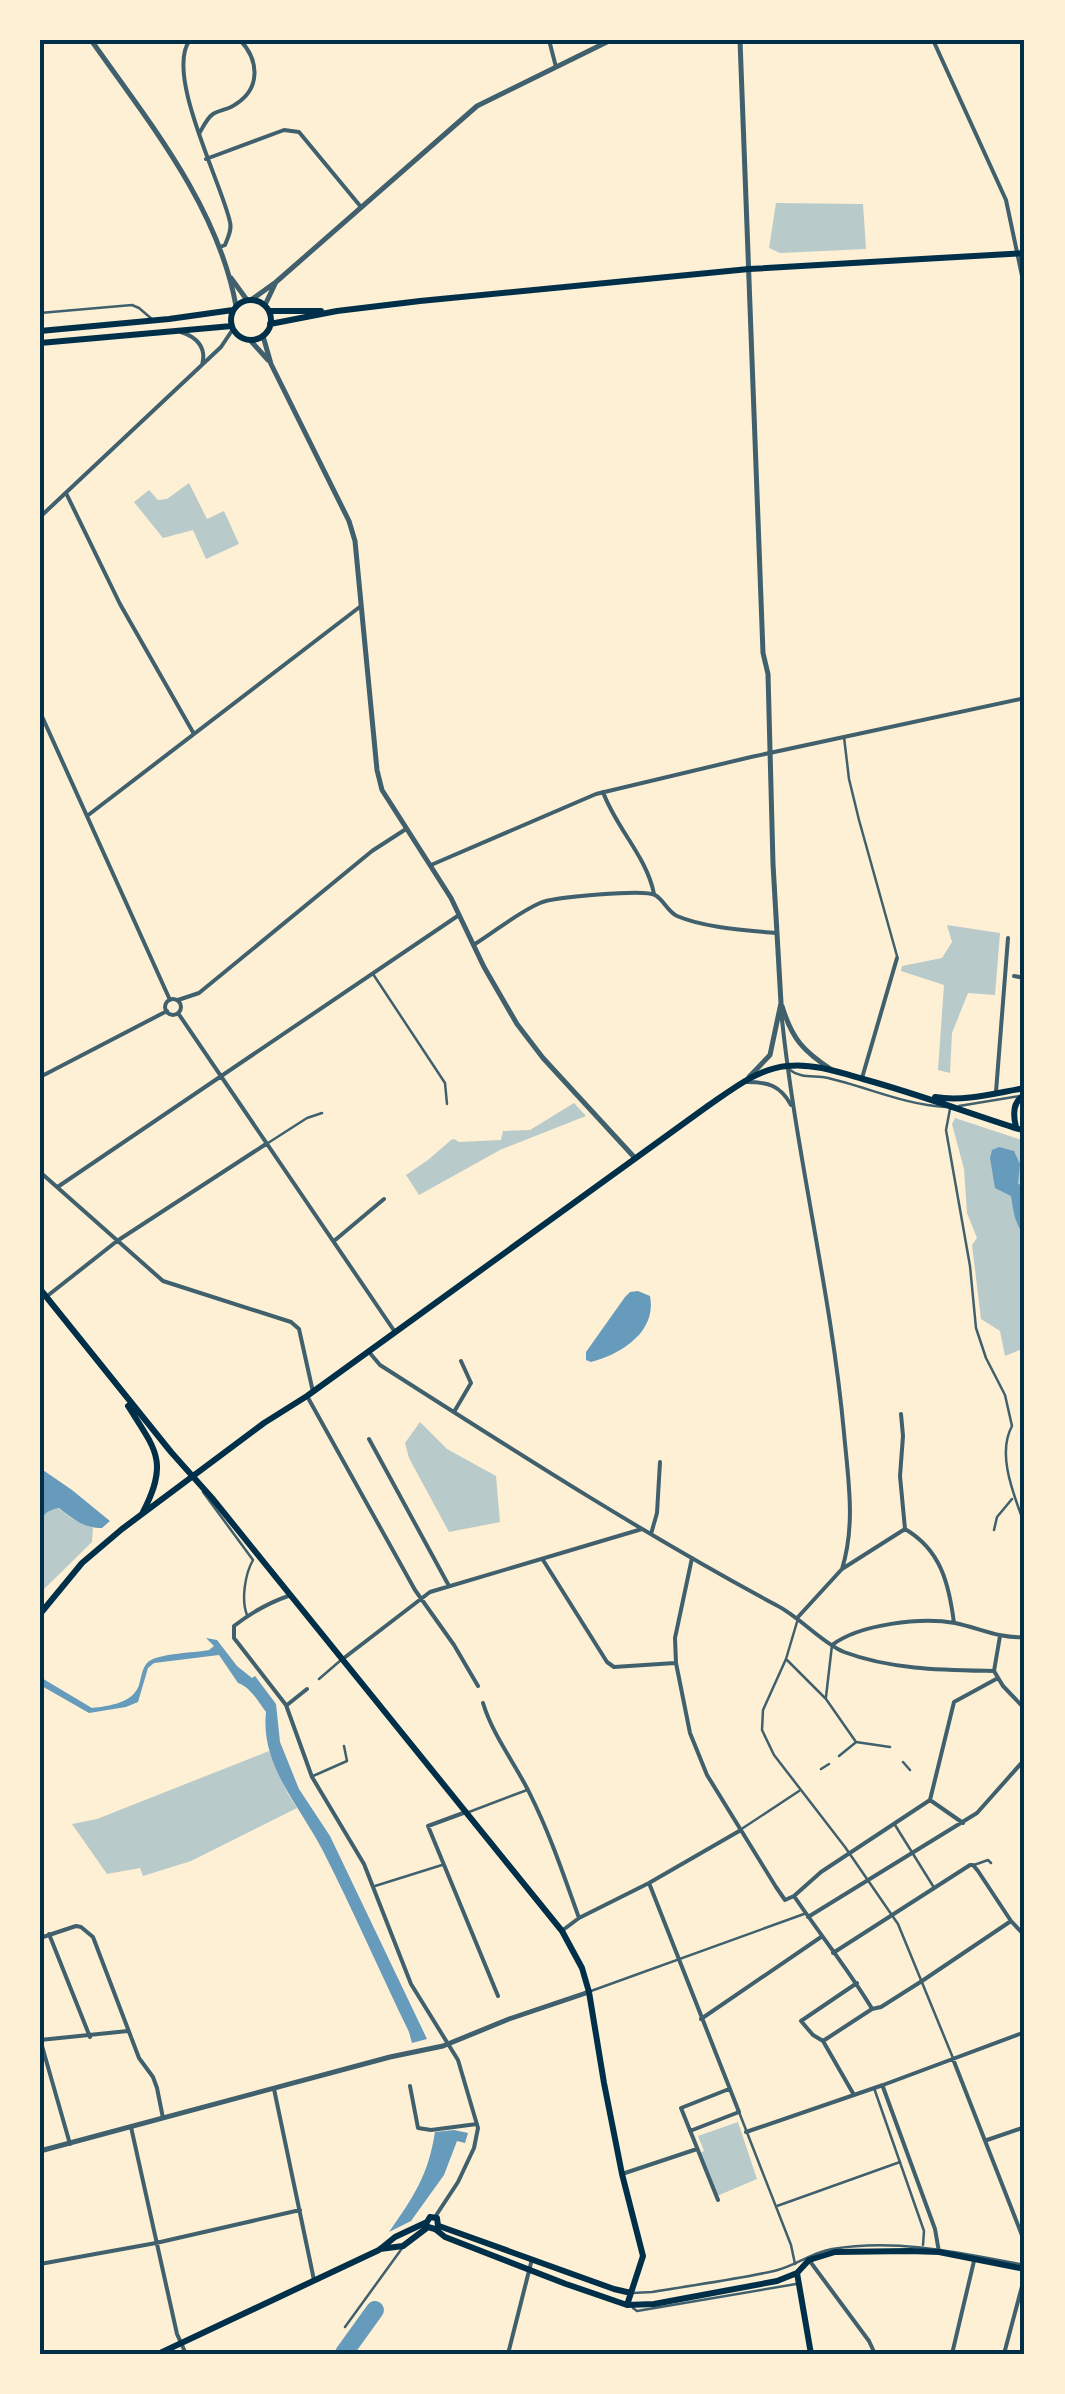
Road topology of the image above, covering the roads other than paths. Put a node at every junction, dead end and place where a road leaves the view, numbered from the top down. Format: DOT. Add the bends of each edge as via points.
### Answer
graph roads {
  1 [pos="91,40"];
  2 [pos="190,40"];
  3 [pos="240,40"];
  4 [pos="549,40"];
  5 [pos="611,40"];
  6 [pos="740,40"];
  7 [pos="933,40"];
  8 [pos="556,67"];
  9 [pos="198,134"];
  10 [pos="206,159"];
  11 [pos="361,207"];
  12 [pos="218,248"];
  13 [pos="1022,253"];
  14 [pos="749,269"];
  15 [pos="227,271"];
  16 [pos="276,282"];
  17 [pos="1025,290"];
  18 [pos="249,300"];
  19 [pos="234,308"];
  20 [pos="267,308"];
  21 [pos="337,311"];
  22 [pos="40,312"];
  23 [pos="154,321"];
  24 [pos="270,324"];
  25 [pos="232,328"];
  26 [pos="171,330"];
  27 [pos="40,331"];
  28 [pos="263,336"];
  29 [pos="250,340"];
  30 [pos="40,344"];
  31 [pos="272,364"];
  32 [pos="202,365"];
  33 [pos="66,493"];
  34 [pos="40,517"];
  35 [pos="362,605"];
  36 [pos="1025,698"];
  37 [pos="40,712"];
  38 [pos="194,734"];
  39 [pos="844,737"];
  40 [pos="770,753"];
  41 [pos="603,792"];
  42 [pos="87,816"];
  43 [pos="406,828"];
  44 [pos="431,865"];
  45 [pos="654,894"];
  46 [pos="459,915"];
  47 [pos="776,933"];
  48 [pos="1008,938"];
  49 [pos="474,945"];
  50 [pos="898,958"];
  51 [pos="373,974"];
  52 [pos="1014,976"];
  53 [pos="1025,978"];
  54 [pos="170,1000"];
  55 [pos="178,1000"];
  56 [pos="780,1002"];
  57 [pos="167,1011"];
  58 [pos="178,1013"];
  59 [pos="787,1066"];
  60 [pos="834,1071"];
  61 [pos="40,1076"];
  62 [pos="220,1076"];
  63 [pos="862,1078"];
  64 [pos="743,1082"];
  65 [pos="996,1092"];
  66 [pos="1024,1093"];
  67 [pos="924,1096"];
  68 [pos="447,1104"];
  69 [pos="950,1107"];
  70 [pos="794,1109"];
  71 [pos="322,1113"];
  72 [pos="1021,1130"];
  73 [pos="266,1144"];
  74 [pos="635,1158"];
  75 [pos="40,1172"];
  76 [pos="59,1186"];
  77 [pos="384,1199"];
  78 [pos="117,1241"];
  79 [pos="334,1241"];
  80 [pos="40,1289"];
  81 [pos="46,1297"];
  82 [pos="395,1332"];
  83 [pos="368,1351"];
  84 [pos="462,1361"];
  85 [pos="111,1380"];
  86 [pos="310,1394"];
  87 [pos="454,1412"];
  88 [pos="902,1414"];
  89 [pos="370,1439"];
  90 [pos="660,1462"];
  91 [pos="192,1477"];
  92 [pos="201,1487"];
  93 [pos="1013,1498"];
  94 [pos="142,1514"];
  95 [pos="1025,1526"];
  96 [pos="642,1529"];
  97 [pos="905,1530"];
  98 [pos="994,1530"];
  99 [pos="651,1534"];
  100 [pos="692,1558"];
  101 [pos="543,1560"];
  102 [pos="842,1569"];
  103 [pos="449,1586"];
  104 [pos="291,1596"];
  105 [pos="421,1597"];
  106 [pos="40,1614"];
  107 [pos="248,1616"];
  108 [pos="798,1617"];
  109 [pos="954,1623"];
  110 [pos="1000,1636"];
  111 [pos="1025,1637"];
  112 [pos="832,1645"];
  113 [pos="342,1659"];
  114 [pos="786,1659"];
  115 [pos="676,1663"];
  116 [pos="994,1671"];
  117 [pos="998,1678"];
  118 [pos="319,1679"];
  119 [pos="478,1686"];
  120 [pos="307,1689"];
  121 [pos="826,1699"];
  122 [pos="483,1703"];
  123 [pos="286,1706"];
  124 [pos="1025,1709"];
  125 [pos="856,1742"];
  126 [pos="344,1746"];
  127 [pos="890,1747"];
  128 [pos="839,1756"];
  129 [pos="1025,1759"];
  130 [pos="903,1762"];
  131 [pos="829,1764"];
  132 [pos="822,1769"];
  133 [pos="910,1770"];
  134 [pos="312,1777"];
  135 [pos="800,1787"];
  136 [pos="528,1790"];
  137 [pos="928,1799"];
  138 [pos="466,1812"];
  139 [pos="962,1823"];
  140 [pos="894,1825"];
  141 [pos="741,1830"];
  142 [pos="850,1854"];
  143 [pos="913,1854"];
  144 [pos="991,1863"];
  145 [pos="974,1865"];
  146 [pos="442,1866"];
  147 [pos="869,1881"];
  148 [pos="649,1883"];
  149 [pos="374,1887"];
  150 [pos="934,1887"];
  151 [pos="794,1896"];
  152 [pos="892,1914"];
  153 [pos="807,1915"];
  154 [pos="579,1918"];
  155 [pos="1011,1921"];
  156 [pos="562,1931"];
  157 [pos="49,1934"];
  158 [pos="1025,1936"];
  159 [pos="821,1937"];
  160 [pos="40,1938"];
  161 [pos="833,1953"];
  162 [pos="678,1960"];
  163 [pos="922,1981"];
  164 [pos="857,1983"];
  165 [pos="589,1992"];
  166 [pos="498,1996"];
  167 [pos="872,2009"];
  168 [pos="701,2019"];
  169 [pos="128,2031"];
  170 [pos="1025,2032"];
  171 [pos="90,2037"];
  172 [pos="40,2039"];
  173 [pos="823,2041"];
  174 [pos="447,2044"];
  175 [pos="954,2060"];
  176 [pos="410,2086"];
  177 [pos="883,2086"];
  178 [pos="274,2088"];
  179 [pos="874,2088"];
  180 [pos="728,2089"];
  181 [pos="854,2095"];
  182 [pos="739,2112"];
  183 [pos="163,2118"];
  184 [pos="477,2124"];
  185 [pos="131,2127"];
  186 [pos="1025,2127"];
  187 [pos="690,2131"];
  188 [pos="746,2132"];
  189 [pos="985,2141"];
  190 [pos="70,2144"];
  191 [pos="697,2149"];
  192 [pos="40,2151"];
  193 [pos="900,2162"];
  194 [pos="622,2174"];
  195 [pos="718,2200"];
  196 [pos="775,2206"];
  197 [pos="300,2210"];
  198 [pos="433,2224"];
  199 [pos="156,2243"];
  200 [pos="1025,2243"];
  201 [pos="403,2246"];
  202 [pos="922,2246"];
  203 [pos="379,2250"];
  204 [pos="939,2251"];
  205 [pos="532,2259"];
  206 [pos="974,2259"];
  207 [pos="809,2260"];
  208 [pos="40,2264"];
  209 [pos="796,2268"];
  210 [pos="529,2270"];
  211 [pos="1025,2270"];
  212 [pos="314,2280"];
  213 [pos="799,2284"];
  214 [pos="631,2293"];
  215 [pos="627,2305"];
  216 [pos="345,2327"];
  217 [pos="181,2343"];
  218 [pos="158,2354"];
  219 [pos="186,2354"];
  220 [pos="508,2354"];
  221 [pos="811,2354"];
  222 [pos="875,2354"];
  223 [pos="952,2354"];
  224 [pos="1004,2354"];
  1 -- 12 [label="street" via="183,171"];
  2 -- 9 [label="street" via="183,62"];
  3 -- 9 [label="street" via="256,72 249,94 211,115"];
  4 -- 8 [label="street"];
  5 -- 8 [label="street"];
  6 -- 14 [label="street"];
  7 -- 13 [label="street" via="1004,194"];
  8 -- 11 [label="street" via="477,106"];
  9 -- 10 [label="street"];
  10 -- 11 [label="street" via="284,130 299,132"];
  10 -- 12 [label="street" via="231,225"];
  11 -- 16 [label="street"];
  12 -- 15 [label="street"];
  13 -- 14 [label="main road"];
  13 -- 17 [label="street"];
  14 -- 21 [label="main road"];
  14 -- 40 [label="street"];
  15 -- 18 [label="street"];
  15 -- 19 [label="street"];
  16 -- 18 [label="street"];
  16 -- 20 [label="street"];
  18 -- 19 [label="main road"];
  18 -- 20 [label="main road"];
  19 -- 23 [label="main road"];
  19 -- 25 [label="main road"];
  20 -- 21 [label="main road"];
  20 -- 24 [label="main road"];
  21 -- 24 [label="main road"];
  22 -- 23 [label="street" via="132,305"];
  23 -- 27 [label="main road"];
  24 -- 28 [label="main road"];
  25 -- 26 [label="main road"];
  25 -- 29 [label="main road"];
  25 -- 32 [label="street"];
  26 -- 30 [label="main road"];
  26 -- 32 [label="street" via="197,340"];
  28 -- 29 [label="main road"];
  28 -- 31 [label="street"];
  29 -- 31 [label="street"];
  31 -- 35 [label="street" via="349,520"];
  32 -- 33 [label="street"];
  33 -- 34 [label="street"];
  33 -- 38 [label="street"];
  35 -- 38 [label="street"];
  35 -- 43 [label="street" via="379,781"];
  36 -- 39 [label="street"];
  37 -- 42 [label="street"];
  38 -- 42 [label="street"];
  39 -- 40 [label="street"];
  39 -- 50 [label="street" via="858,820"];
  40 -- 41 [label="street"];
  40 -- 47 [label="street"];
  41 -- 44 [label="street"];
  41 -- 45 [label="street"];
  42 -- 54 [label="street"];
  43 -- 44 [label="street"];
  43 -- 55 [label="street" via="199,993"];
  44 -- 46 [label="street"];
  45 -- 47 [label="street" via="687,920"];
  45 -- 49 [label="street" via="539,903"];
  46 -- 49 [label="street"];
  46 -- 51 [label="street"];
  47 -- 56 [label="street"];
  48 -- 65 [label="street"];
  49 -- 74 [label="street" via="542,1058"];
  50 -- 63 [label="street"];
  51 -- 62 [label="street"];
  51 -- 68 [label="street" via="445,1083"];
  52 -- 53 [label="street"];
  54 -- 55 [label="street"];
  54 -- 57 [label="street"];
  55 -- 58 [label="street"];
  56 -- 59 [label="street"];
  56 -- 60 [label="street" via="799,1044"];
  56 -- 64 [label="street" via="770,1054"];
  57 -- 58 [label="street"];
  57 -- 61 [label="street"];
  58 -- 62 [label="street"];
  59 -- 60 [label="main road"];
  59 -- 64 [label="main road"];
  59 -- 69 [label="street" via="795,1075"];
  59 -- 70 [label="street"];
  60 -- 63 [label="main road"];
  62 -- 73 [label="street"];
  62 -- 76 [label="street"];
  63 -- 67 [label="main road"];
  64 -- 70 [label="street" via="773,1084"];
  64 -- 74 [label="main road"];
  65 -- 66 [label="main road"];
  65 -- 67 [label="main road"];
  66 -- 69 [label="street"];
  66 -- 72 [label="main road" via="1014,1110"];
  67 -- 69 [label="main road"];
  69 -- 72 [label="main road"];
  69 -- 93 [label="street" via="946,1130 976,1328 1006,1395 1012,1426 1005,1445"];
  70 -- 102 [label="street" via="842,1406 851,1515"];
  71 -- 73 [label="street"];
  73 -- 78 [label="street"];
  73 -- 79 [label="street"];
  74 -- 82 [label="main road"];
  75 -- 76 [label="street"];
  76 -- 78 [label="street"];
  77 -- 79 [label="street"];
  78 -- 81 [label="street"];
  78 -- 86 [label="street" via="174,1286 291,1322 299,1329"];
  79 -- 82 [label="street"];
  80 -- 81 [label="main road"];
  81 -- 85 [label="main road"];
  82 -- 83 [label="main road"];
  83 -- 86 [label="main road"];
  83 -- 87 [label="street"];
  84 -- 87 [label="street" via="472,1383"];
  85 -- 91 [label="main road"];
  85 -- 94 [label="main road" via="156,1455 158,1471"];
  86 -- 91 [label="main road"];
  86 -- 105 [label="street"];
  87 -- 96 [label="street"];
  88 -- 97 [label="street"];
  89 -- 103 [label="street"];
  90 -- 99 [label="street"];
  91 -- 92 [label="main road"];
  91 -- 94 [label="main road"];
  92 -- 104 [label="main road"];
  92 -- 107 [label="street" via="253,1560"];
  93 -- 95 [label="street"];
  93 -- 98 [label="street"];
  94 -- 106 [label="main road" via="95,1550"];
  96 -- 99 [label="street"];
  96 -- 101 [label="street"];
  97 -- 102 [label="street"];
  97 -- 109 [label="street" via="940,1564"];
  99 -- 100 [label="street"];
  100 -- 108 [label="street"];
  100 -- 115 [label="street"];
  101 -- 103 [label="street"];
  101 -- 115 [label="street" via="607,1662"];
  102 -- 108 [label="street"];
  103 -- 105 [label="street"];
  104 -- 107 [label="street"];
  104 -- 113 [label="main road"];
  105 -- 113 [label="street"];
  105 -- 119 [label="street"];
  107 -- 123 [label="street" via="234,1626 234,1638"];
  108 -- 112 [label="street"];
  108 -- 114 [label="street"];
  109 -- 110 [label="street"];
  109 -- 112 [label="street" via="876,1627"];
  110 -- 111 [label="street"];
  110 -- 116 [label="street"];
  112 -- 116 [label="street" via="895,1664"];
  112 -- 121 [label="street"];
  113 -- 118 [label="street"];
  113 -- 138 [label="main road"];
  114 -- 121 [label="street"];
  114 -- 135 [label="street" via="762,1730"];
  115 -- 141 [label="street" via="690,1733"];
  116 -- 117 [label="street"];
  117 -- 124 [label="street"];
  117 -- 137 [label="street" via="954,1702"];
  120 -- 123 [label="street"];
  121 -- 125 [label="street"];
  122 -- 136 [label="street"];
  123 -- 134 [label="street"];
  125 -- 127 [label="street"];
  125 -- 128 [label="street"];
  126 -- 134 [label="street" via="347,1761"];
  129 -- 139 [label="street"];
  130 -- 133 [label="street"];
  131 -- 132 [label="street"];
  134 -- 149 [label="street"];
  135 -- 141 [label="street"];
  135 -- 142 [label="street"];
  136 -- 138 [label="street"];
  136 -- 154 [label="street"];
  137 -- 139 [label="street"];
  137 -- 140 [label="street"];
  138 -- 146 [label="street" via="428,1826"];
  138 -- 156 [label="main road"];
  139 -- 143 [label="street"];
  140 -- 142 [label="street"];
  140 -- 143 [label="street"];
  141 -- 148 [label="street"];
  141 -- 151 [label="street" via="785,1900"];
  142 -- 147 [label="street"];
  142 -- 151 [label="street"];
  143 -- 147 [label="street"];
  143 -- 150 [label="street"];
  144 -- 145 [label="street"];
  145 -- 150 [label="street"];
  145 -- 155 [label="street"];
  146 -- 149 [label="street"];
  146 -- 166 [label="street"];
  147 -- 152 [label="street"];
  147 -- 153 [label="street"];
  148 -- 154 [label="street"];
  148 -- 162 [label="street"];
  149 -- 174 [label="street" via="412,1984"];
  150 -- 152 [label="street"];
  151 -- 153 [label="street"];
  152 -- 161 [label="street"];
  152 -- 163 [label="street"];
  153 -- 159 [label="street"];
  153 -- 162 [label="street"];
  154 -- 156 [label="street"];
  155 -- 158 [label="street"];
  155 -- 163 [label="street"];
  156 -- 165 [label="main road"];
  157 -- 160 [label="street"];
  157 -- 169 [label="street" via="81,1927 92,1937"];
  157 -- 171 [label="street"];
  159 -- 161 [label="street"];
  159 -- 168 [label="street"];
  161 -- 164 [label="street"];
  162 -- 165 [label="street"];
  162 -- 168 [label="street"];
  163 -- 167 [label="street"];
  163 -- 175 [label="street"];
  164 -- 167 [label="street"];
  164 -- 173 [label="street" via="800,2021"];
  165 -- 174 [label="street"];
  165 -- 194 [label="main road"];
  167 -- 173 [label="street"];
  168 -- 180 [label="street"];
  169 -- 171 [label="street"];
  169 -- 183 [label="street" via="153,2077"];
  170 -- 175 [label="street"];
  171 -- 172 [label="street"];
  172 -- 190 [label="street"];
  173 -- 181 [label="street"];
  174 -- 178 [label="street"];
  174 -- 184 [label="street"];
  175 -- 177 [label="street"];
  175 -- 189 [label="street"];
  176 -- 184 [label="street" via="421,2130"];
  177 -- 179 [label="street"];
  177 -- 204 [label="street"];
  178 -- 183 [label="street"];
  178 -- 197 [label="street"];
  179 -- 181 [label="street"];
  179 -- 193 [label="street"];
  180 -- 182 [label="street"];
  180 -- 187 [label="street" via="681,2108"];
  181 -- 188 [label="street"];
  182 -- 187 [label="street"];
  182 -- 188 [label="street"];
  183 -- 185 [label="street"];
  184 -- 198 [label="street" via="472,2152"];
  185 -- 190 [label="street"];
  185 -- 199 [label="street"];
  186 -- 189 [label="street"];
  187 -- 191 [label="street"];
  188 -- 196 [label="street"];
  189 -- 200 [label="street"];
  190 -- 192 [label="street"];
  191 -- 194 [label="street"];
  191 -- 195 [label="street"];
  193 -- 196 [label="street"];
  193 -- 202 [label="street" via="924,2232"];
  194 -- 214 [label="main road" via="643,2256"];
  196 -- 209 [label="street"];
  197 -- 199 [label="street"];
  197 -- 212 [label="street"];
  198 -- 201 [label="main road"];
  198 -- 203 [label="main road" via="395,2236"];
  198 -- 205 [label="main road"];
  198 -- 210 [label="main road" via="445,2237"];
  199 -- 208 [label="street"];
  199 -- 217 [label="street"];
  201 -- 203 [label="main road"];
  201 -- 216 [label="street"];
  202 -- 204 [label="street"];
  202 -- 209 [label="street" via="835,2248 811,2254"];
  203 -- 212 [label="main road"];
  204 -- 206 [label="main road"];
  204 -- 207 [label="main road" via="835,2252"];
  204 -- 211 [label="street"];
  205 -- 210 [label="street"];
  205 -- 214 [label="main road"];
  206 -- 211 [label="main road"];
  206 -- 223 [label="street"];
  207 -- 209 [label="main road"];
  207 -- 222 [label="street"];
  209 -- 213 [label="main road"];
  209 -- 214 [label="street"];
  209 -- 215 [label="main road" via="778,2281"];
  210 -- 215 [label="main road"];
  210 -- 220 [label="street"];
  211 -- 224 [label="street"];
  212 -- 217 [label="main road"];
  213 -- 215 [label="street" via="637,2312"];
  213 -- 221 [label="main road"];
  214 -- 215 [label="main road"];
  217 -- 218 [label="main road"];
  217 -- 219 [label="street"];
}
